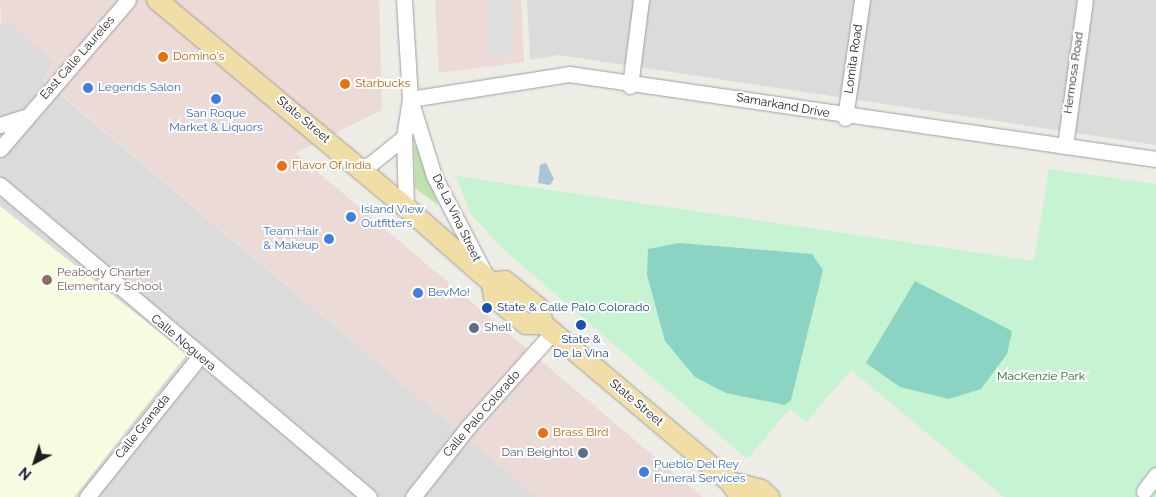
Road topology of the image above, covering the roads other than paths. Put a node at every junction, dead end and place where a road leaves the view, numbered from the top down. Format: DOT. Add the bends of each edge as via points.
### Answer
graph roads {
  1 [pos="128,0"];
  2 [pos="156,0"];
  3 [pos="404,0"];
  4 [pos="641,0"];
  5 [pos="862,0"];
  6 [pos="1085,0"];
  7 [pos="630,86"];
  8 [pos="410,99"];
  9 [pos="29,115"];
  10 [pos="845,118"];
  11 [pos="0,125"];
  12 [pos="404,137"];
  13 [pos="1065,146"];
  14 [pos="0,149"];
  15 [pos="1156,160"];
  16 [pos="363,170"];
  17 [pos="0,185"];
  18 [pos="406,207"];
  19 [pos="490,281"];
  20 [pos="548,328"];
  21 [pos="199,357"];
  22 [pos="1156,475"];
  23 [pos="736,490"];
  24 [pos="1144,492"];
  25 [pos="87,497"];
  26 [pos="369,497"];
  27 [pos="413,497"];
  28 [pos="769,497"];
  1 -- 9 [label="street, East Calle Laureles"];
  2 -- 16 [label="main road, State Street"];
  3 -- 8 [label="street, De La Vina Street"];
  4 -- 7 [label="street"];
  5 -- 10 [label="street, Lomita Road"];
  6 -- 13 [label="street, Hermosa Road"];
  7 -- 8 [label="street, Samarkand Drive" via="562,74"];
  7 -- 10 [label="street, Samarkand Drive" via="738,98"];
  8 -- 12 [label="street, De La Vina Street"];
  8 -- 19 [label="street, De La Vina Street" via="434,176"];
  9 -- 11 [label="street"];
  9 -- 14 [label="street, East Calle Laureles"];
  10 -- 13 [label="street, Samarkand Drive"];
  12 -- 16 [label="street"];
  12 -- 18 [label="street, De La Vina Street"];
  13 -- 15 [label="street, Samarkand Drive"];
  16 -- 18 [label="main road, State Street"];
  17 -- 21 [label="street, Calle Noguera"];
  18 -- 19 [label="main road, State Street"];
  19 -- 20 [label="main road, State Street" via="494,297 526,324"];
  20 -- 23 [label="main road, State Street"];
  20 -- 27 [label="street, Calle Palo Colorado"];
  21 -- 25 [label="street, Calle Granada"];
  21 -- 26 [label="street, Calle Noguera"];
  22 -- 24 [label="street"];
  23 -- 28 [label="main road, State Street" via="761,490"];
}
